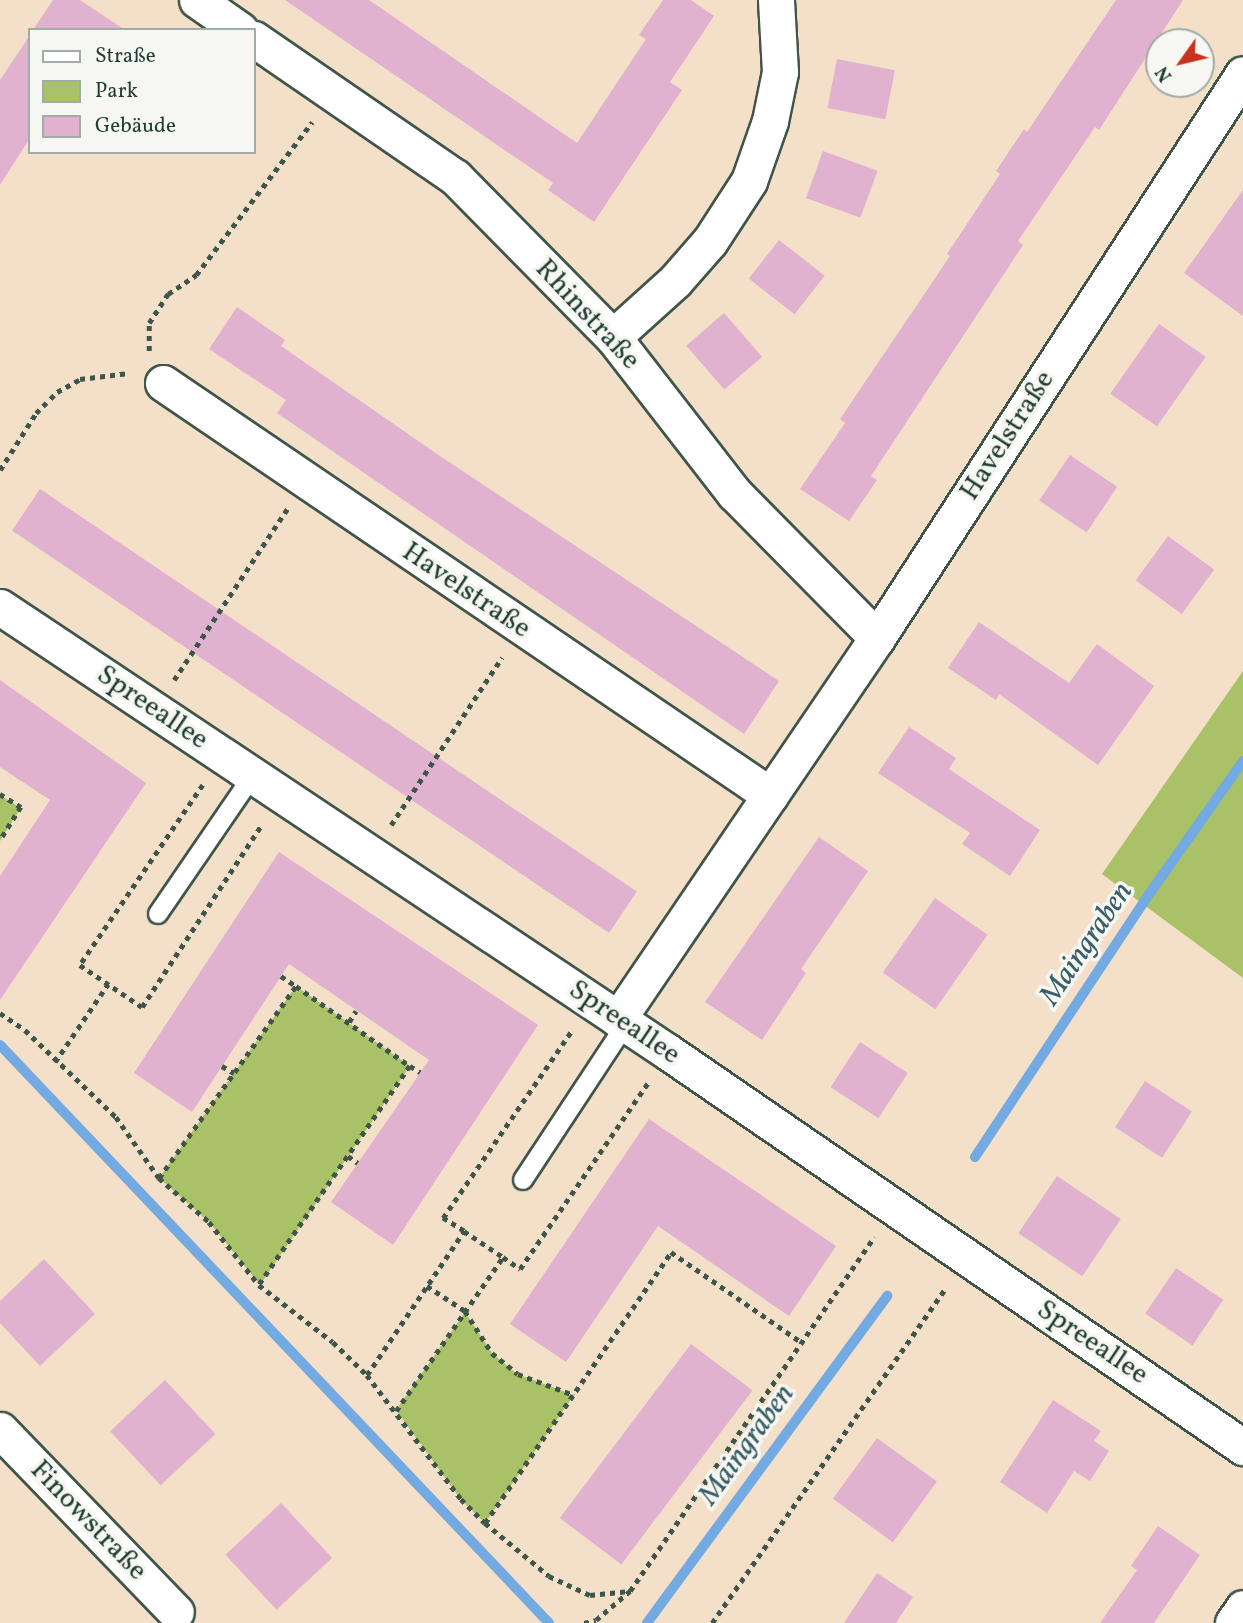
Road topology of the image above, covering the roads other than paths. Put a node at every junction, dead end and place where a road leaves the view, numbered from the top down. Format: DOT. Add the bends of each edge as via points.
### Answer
graph roads {
  1 [pos="197,0"];
  2 [pos="776,0"];
  3 [pos="237,28"];
  4 [pos="256,40"];
  5 [pos="1243,74"];
  6 [pos="613,337"];
  7 [pos="163,383"];
  8 [pos="0,607"];
  9 [pos="877,638"];
  10 [pos="253,775"];
  11 [pos="770,795"];
  12 [pos="158,914"];
  13 [pos="612,1015"];
  14 [pos="523,1180"];
  15 [pos="1,1433"];
  16 [pos="1243,1447"];
  17 [pos="1243,1608"];
  18 [pos="176,1612"];
  19 [pos="1233,1623"];
  1 -- 3 [label="street"];
  2 -- 6 [label="street" via="780,72 770,121 749,181 684,271"];
  4 -- 6 [label="street, Rhinstraße" via="455,177"];
  5 -- 9 [label="street, Havelstraße"];
  6 -- 9 [label="street, Rhinstraße" via="735,494"];
  7 -- 11 [label="street, Havelstraße"];
  8 -- 10 [label="street, Spreeallee"];
  9 -- 11 [label="street, Havelstraße"];
  10 -- 12 [label="lane"];
  10 -- 13 [label="street, Spreeallee"];
  11 -- 13 [label="street, Havelstraße"];
  13 -- 14 [label="lane"];
  13 -- 16 [label="street, Spreeallee"];
  15 -- 18 [label="street, Finowstraße"];
  17 -- 19 [label="street"];
}
